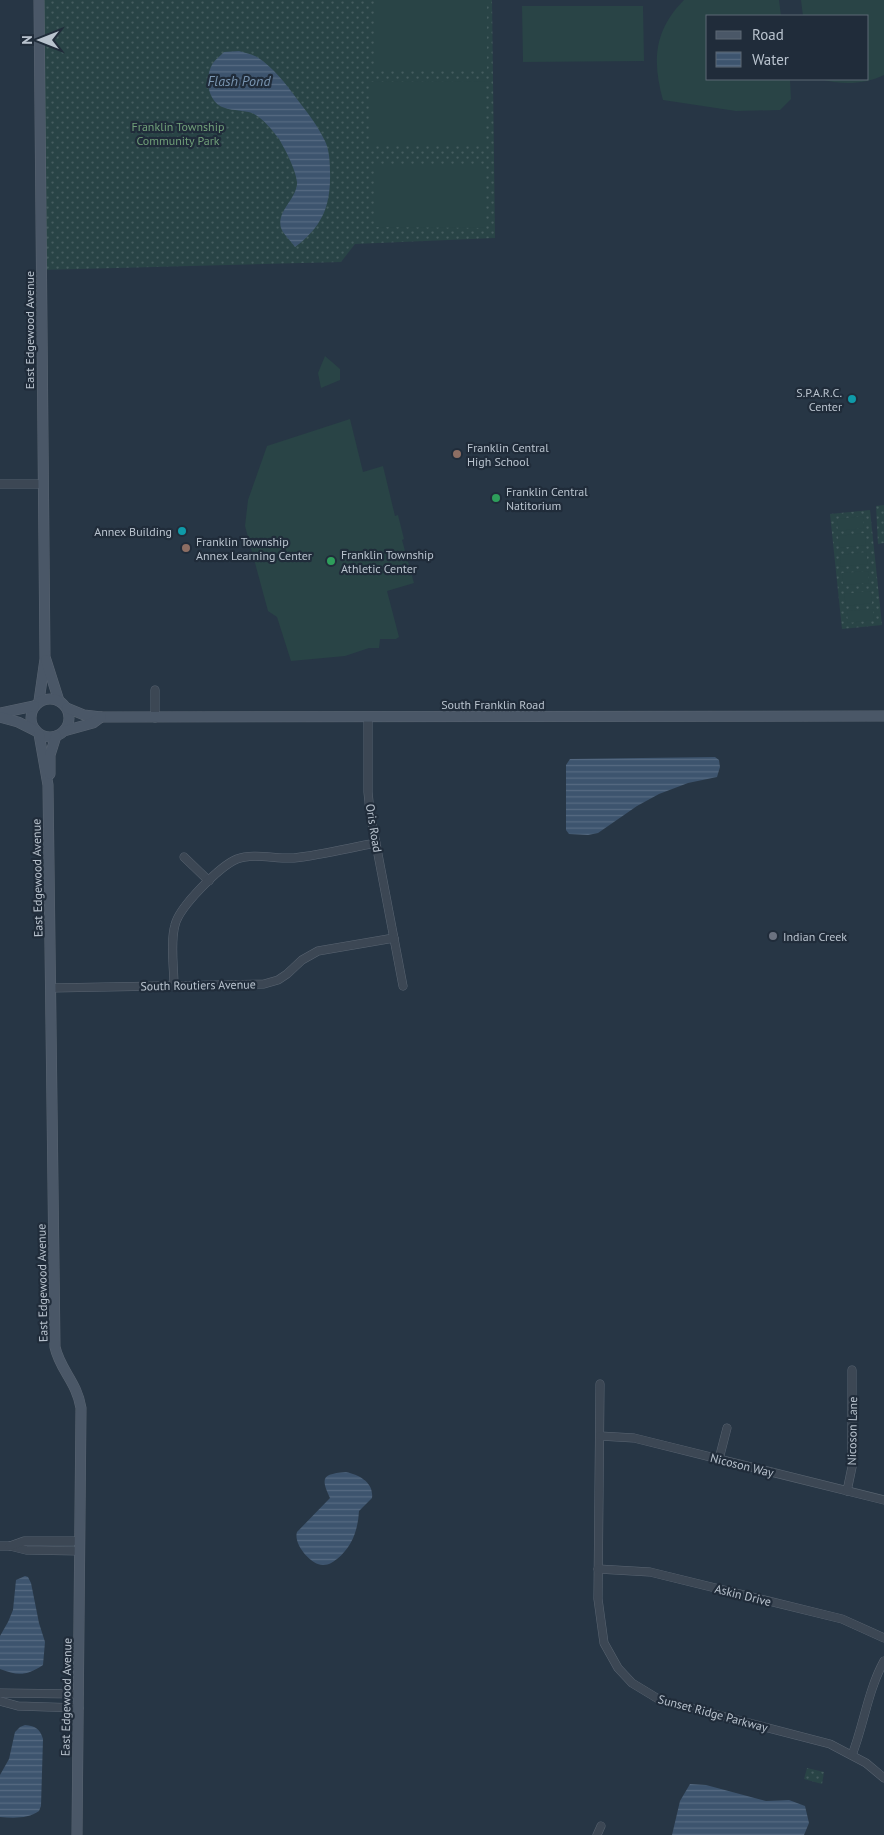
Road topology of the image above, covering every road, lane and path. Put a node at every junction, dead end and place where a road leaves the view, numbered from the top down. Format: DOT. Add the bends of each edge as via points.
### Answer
graph roads {
  1 [pos="39,0"];
  2 [pos="0,484"];
  3 [pos="43,484"];
  4 [pos="45,659"];
  5 [pos="155,690"];
  6 [pos="37,704"];
  7 [pos="63,704"];
  8 [pos="0,712"];
  9 [pos="884,716"];
  10 [pos="0,717"];
  11 [pos="101,717"];
  12 [pos="368,717"];
  13 [pos="155,718"];
  14 [pos="38,733"];
  15 [pos="60,733"];
  16 [pos="48,785"];
  17 [pos="376,843"];
  18 [pos="184,856"];
  19 [pos="209,881"];
  20 [pos="394,938"];
  21 [pos="174,986"];
  22 [pos="403,986"];
  23 [pos="51,988"];
  24 [pos="852,1370"];
  25 [pos="600,1384"];
  26 [pos="727,1428"];
  27 [pos="600,1436"];
  28 [pos="719,1459"];
  29 [pos="846,1491"];
  30 [pos="884,1500"];
  31 [pos="0,1546"];
  32 [pos="80,1546"];
  33 [pos="598,1569"];
  34 [pos="884,1638"];
  35 [pos="884,1661"];
  36 [pos="0,1693"];
  37 [pos="79,1694"];
  38 [pos="0,1702"];
  39 [pos="79,1708"];
  40 [pos="852,1755"];
  41 [pos="884,1778"];
  42 [pos="601,1826"];
  43 [pos="77,1835"];
  44 [pos="597,1835"];
  1 -- 3 [label="main road, East Edgewood Avenue"];
  2 -- 3 [label="street"];
  3 -- 4 [label="main road, East Edgewood Avenue"];
  4 -- 6 [label="main road"];
  4 -- 7 [label="main road"];
  5 -- 13 [label="street"];
  6 -- 7 [label="main road" via="49,698"];
  6 -- 8 [label="main road"];
  6 -- 14 [label="main road" via="30,719"];
  7 -- 11 [label="main road, South Franklin Road" via="84,715"];
  7 -- 15 [label="main road" via="69,721"];
  9 -- 12 [label="main road, South Franklin Road"];
  10 -- 14 [label="main road"];
  11 -- 13 [label="main road, South Franklin Road"];
  11 -- 15 [label="main road, South Franklin Road"];
  12 -- 13 [label="main road, South Franklin Road"];
  12 -- 17 [label="street, Oris Road" via="368,792"];
  14 -- 15 [label="main road" via="49,737"];
  14 -- 16 [label="main road"];
  15 -- 16 [label="main road" via="50,755"];
  16 -- 23 [label="main road, East Edgewood Avenue"];
  17 -- 19 [label="street" via="299,857 240,858"];
  17 -- 20 [label="street, Oris Road"];
  18 -- 19 [label="street"];
  19 -- 21 [label="street" via="182,909 175,925"];
  20 -- 21 [label="street, South Routiers Avenue" via="318,952 302,960 287,974 267,983"];
  20 -- 22 [label="street, Oris Road"];
  21 -- 23 [label="street, South Routiers Avenue"];
  23 -- 32 [label="main road, East Edgewood Avenue" via="55,1341 58,1358 76,1388 81,1408"];
  24 -- 29 [label="street, Nicoson Lane" via="852,1467"];
  25 -- 27 [label="street, Sunset Ridge Parkway"];
  26 -- 28 [label="street"];
  27 -- 28 [label="street, Nicoson Way" via="634,1438"];
  27 -- 33 [label="street, Sunset Ridge Parkway"];
  28 -- 29 [label="street, Nicoson Way"];
  29 -- 30 [label="street, Nicoson Way"];
  31 -- 32 [label="street" via="20,1550"];
  32 -- 37 [label="main road, East Edgewood Avenue"];
  33 -- 34 [label="street, Askin Drive" via="641,1570 659,1574 842,1619"];
  33 -- 40 [label="street, Sunset Ridge Parkway" via="598,1607 604,1643 613,1661 632,1683 660,1700 830,1744"];
  35 -- 40 [label="street" via="873,1685"];
  36 -- 37 [label="street"];
  37 -- 39 [label="main road, East Edgewood Avenue"];
  38 -- 39 [label="street" via="18,1706"];
  39 -- 43 [label="main road, East Edgewood Avenue"];
  40 -- 41 [label="street, Sunset Ridge Parkway"];
  42 -- 44 [label="street"];
}
